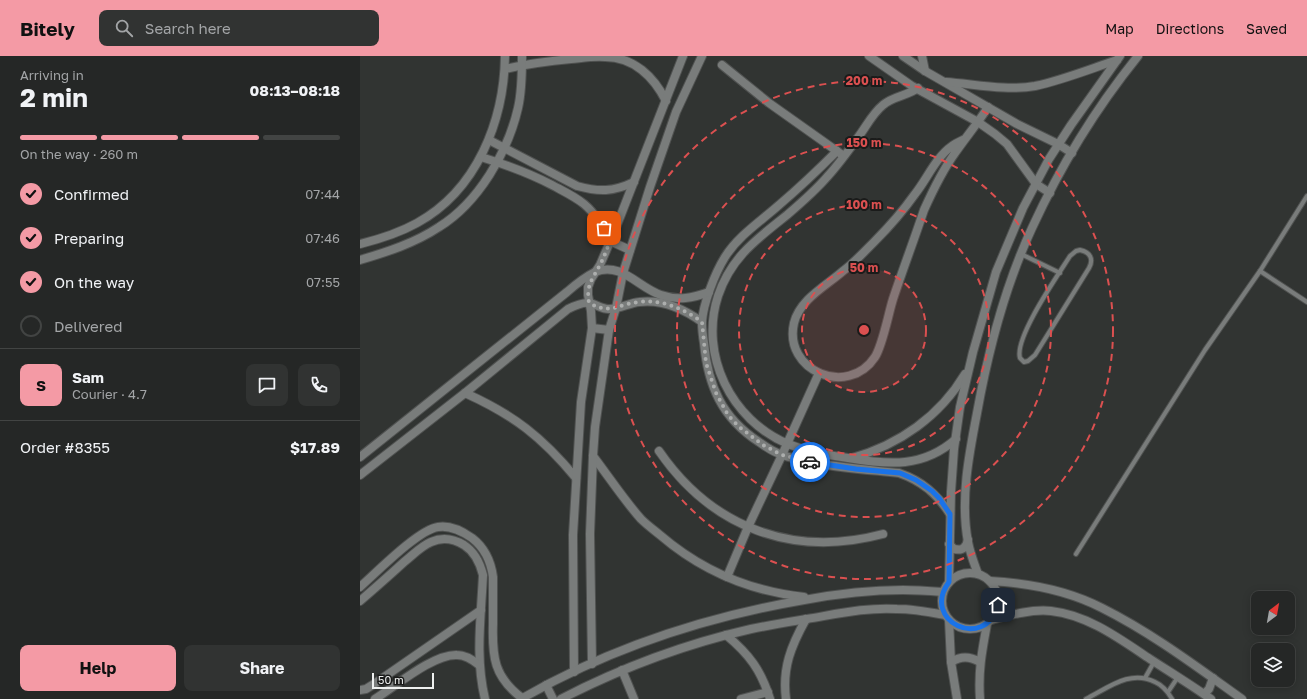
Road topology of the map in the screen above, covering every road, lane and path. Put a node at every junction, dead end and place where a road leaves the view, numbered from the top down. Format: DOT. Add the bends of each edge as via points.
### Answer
graph roads {
  1 [pos="505,56"];
  2 [pos="522,56"];
  3 [pos="684,56"];
  4 [pos="702,56"];
  5 [pos="868,56"];
  6 [pos="903,56"];
  7 [pos="922,56"];
  8 [pos="1138,56"];
  9 [pos="1118,58"];
  10 [pos="522,65"];
  11 [pos="722,65"];
  12 [pos="505,69"];
  13 [pos="925,71"];
  14 [pos="942,81"];
  15 [pos="918,88"];
  16 [pos="666,101"];
  17 [pos="988,107"];
  18 [pos="978,122"];
  19 [pos="965,139"];
  20 [pos="489,140"];
  21 [pos="1058,144"];
  22 [pos="504,148"];
  23 [pos="837,151"];
  24 [pos="1072,154"];
  25 [pos="845,156"];
  26 [pos="481,157"];
  27 [pos="497,162"];
  28 [pos="634,182"];
  29 [pos="1036,184"];
  30 [pos="1050,192"];
  31 [pos="1307,196"];
  32 [pos="610,241"];
  33 [pos="360,244"];
  34 [pos="630,250"];
  35 [pos="1021,254"];
  36 [pos="360,260"];
  37 [pos="1260,271"];
  38 [pos="595,272"];
  39 [pos="623,272"];
  40 [pos="1060,272"];
  41 [pos="709,292"];
  42 [pos="1307,302"];
  43 [pos="589,303"];
  44 [pos="616,308"];
  45 [pos="702,322"];
  46 [pos="592,328"];
  47 [pos="609,330"];
  48 [pos="969,368"];
  49 [pos="819,373"];
  50 [pos="465,393"];
  51 [pos="956,439"];
  52 [pos="786,443"];
  53 [pos="659,451"];
  54 [pos="782,455"];
  55 [pos="593,456"];
  56 [pos="360,457"];
  57 [pos="849,459"];
  58 [pos="360,475"];
  59 [pos="576,478"];
  60 [pos="950,514"];
  61 [pos="748,527"];
  62 [pos="884,534"];
  63 [pos="968,540"];
  64 [pos="949,544"];
  65 [pos="1076,554"];
  66 [pos="978,574"];
  67 [pos="727,577"];
  68 [pos="990,580"];
  69 [pos="949,582"];
  70 [pos="360,587"];
  71 [pos="943,592"];
  72 [pos="812,598"];
  73 [pos="360,601"];
  74 [pos="481,610"];
  75 [pos="947,617"];
  76 [pos="806,619"];
  77 [pos="989,622"];
  78 [pos="726,635"];
  79 [pos="951,662"];
  80 [pos="980,662"];
  81 [pos="1154,662"];
  82 [pos="592,664"];
  83 [pos="479,665"];
  84 [pos="622,670"];
  85 [pos="574,672"];
  86 [pos="1178,677"];
  87 [pos="1144,678"];
  88 [pos="1213,678"];
  89 [pos="546,685"];
  90 [pos="360,690"];
  91 [pos="1168,692"];
  92 [pos="769,696"];
  93 [pos="1208,697"];
  94 [pos="1235,697"];
  95 [pos="375,699"];
  96 [pos="485,699"];
  97 [pos="522,699"];
  98 [pos="553,699"];
  99 [pos="561,699"];
  100 [pos="634,699"];
  101 [pos="741,699"];
  102 [pos="786,699"];
  103 [pos="957,699"];
  104 [pos="980,699"];
  105 [pos="1086,699"];
  106 [pos="1172,699"];
  1 -- 12 [label="street"];
  2 -- 10 [label="street"];
  3 -- 16 [label="street"];
  4 -- 34 [label="street" via="676,112"];
  5 -- 15 [label="street"];
  6 -- 13 [label="street"];
  7 -- 13 [label="street"];
  8 -- 24 [label="street" via="1099,109"];
  9 -- 14 [label="street" via="1034,86 995,86"];
  9 -- 21 [label="street"];
  10 -- 12 [label="street"];
  10 -- 16 [label="street" via="606,56 621,59 648,75 659,87"];
  10 -- 22 [label="street" via="522,87 518,108"];
  11 -- 23 [label="street" via="769,103"];
  12 -- 20 [label="street" via="500,106"];
  13 -- 14 [label="street"];
  14 -- 17 [label="street"];
  15 -- 18 [label="street"];
  15 -- 25 [label="street" via="890,99 877,110"];
  16 -- 28 [label="street"];
  17 -- 18 [label="street"];
  17 -- 21 [label="street"];
  18 -- 19 [label="street"];
  18 -- 29 [label="street" via="1006,144"];
  19 -- 49 [label="street" via="944,169 924,210 875,356 862,370 846,376 827,376"];
  19 -- 49 [label="street" via="941,155 916,193 875,242 844,271 809,298 800,309 794,323 795,345 806,364"];
  20 -- 22 [label="street"];
  20 -- 26 [label="street"];
  21 -- 24 [label="street"];
  21 -- 29 [label="street"];
  22 -- 27 [label="street"];
  22 -- 28 [label="street" via="577,186 588,189 612,190"];
  23 -- 25 [label="street"];
  23 -- 41 [label="street" via="817,172 735,244 725,256"];
  24 -- 30 [label="street"];
  25 -- 52 [label="street" via="810,195 742,254 727,274 715,309 714,348 725,386 753,422"];
  26 -- 27 [label="street"];
  26 -- 33 [label="street" via="454,194 437,210 396,233"];
  27 -- 32 [label="street" via="526,172 584,204 595,215"];
  27 -- 36 [label="street" via="473,197 440,227 414,241"];
  28 -- 32 [label="street"];
  29 -- 30 [label="street"];
  29 -- 48 [label="street" via="1000,262"];
  30 -- 35 [label="street"];
  31 -- 37 [label="lane"];
  32 -- 34 [label="street"];
  32 -- 38 [label="street"];
  34 -- 39 [label="street"];
  35 -- 40 [label="lane"];
  35 -- 63 [label="street" via="1000,316 980,395 966,487"];
  37 -- 42 [label="lane"];
  37 -- 65 [label="lane" via="1205,350"];
  38 -- 39 [label="street"];
  38 -- 43 [label="street" via="588,287"];
  38 -- 56 [label="street"];
  39 -- 41 [label="street" via="648,289 666,297 693,298"];
  39 -- 44 [label="street"];
  40 -- 40 [label="lane" via="1023,337 1019,354 1024,362 1035,355 1090,268 1090,256 1084,251 1076,251"];
  41 -- 45 [label="street"];
  43 -- 44 [label="street" via="602,308"];
  43 -- 46 [label="street"];
  43 -- 50 [label="street" via="568,309"];
  44 -- 45 [label="street" via="638,302 662,303 683,310"];
  44 -- 47 [label="street"];
  45 -- 54 [label="street" via="706,363 716,393 728,415 753,438"];
  46 -- 47 [label="street"];
  46 -- 59 [label="street" via="581,402"];
  47 -- 55 [label="street"];
  48 -- 51 [label="street"];
  48 -- 57 [label="street" via="953,392 913,430 882,447"];
  49 -- 52 [label="street"];
  50 -- 58 [label="street"];
  50 -- 59 [label="street" via="515,419 558,456"];
  51 -- 57 [label="street" via="935,454 908,463"];
  51 -- 60 [label="street"];
  52 -- 54 [label="street"];
  52 -- 57 [label="street" via="804,450"];
  53 -- 61 [label="street" via="676,475 698,496"];
  54 -- 60 [label="street" via="834,466 900,473 932,491"];
  54 -- 61 [label="street"];
  55 -- 67 [label="street" via="642,520 705,568"];
  55 -- 82 [label="street" via="590,534"];
  59 -- 85 [label="street"];
  60 -- 64 [label="street"];
  61 -- 62 [label="street" via="777,537 815,542 854,541"];
  61 -- 67 [label="street"];
  63 -- 64 [label="street" via="962,549 954,549"];
  63 -- 66 [label="street"];
  64 -- 69 [label="street"];
  66 -- 68 [label="street"];
  66 -- 69 [label="street" via="962,573"];
  67 -- 72 [label="street" via="780,595"];
  68 -- 77 [label="street" via="996,589 998,599 997,610"];
  68 -- 88 [label="street" via="1048,588 1101,607 1153,637"];
  69 -- 71 [label="street"];
  70 -- 97 [label="street" via="411,542 428,531 437,527 447,527 467,534 483,550 492,568 492,644 497,670"];
  71 -- 72 [label="street" via="903,590"];
  71 -- 75 [label="street" via="942,604"];
  72 -- 82 [label="street" via="768,606 690,626"];
  73 -- 74 [label="street" via="424,546 432,541 450,539 468,548 480,565 483,576"];
  74 -- 83 [label="street"];
  74 -- 90 [label="street" via="374,684"];
  75 -- 76 [label="street" via="896,608 846,612"];
  75 -- 77 [label="street" via="958,627 970,629 982,627"];
  75 -- 79 [label="street"];
  76 -- 78 [label="street"];
  76 -- 102 [label="street" via="791,649 787,664"];
  77 -- 80 [label="street"];
  77 -- 81 [label="street" via="1012,614 1050,610 1069,614 1097,626"];
  78 -- 84 [label="street"];
  78 -- 92 [label="street" via="751,658"];
  79 -- 80 [label="street" via="968,657"];
  79 -- 103 [label="street"];
  80 -- 104 [label="street"];
  81 -- 86 [label="street"];
  81 -- 87 [label="lane"];
  82 -- 85 [label="street"];
  83 -- 95 [label="street" via="458,655 445,655 433,660"];
  83 -- 96 [label="street"];
  84 -- 99 [label="street"];
  84 -- 100 [label="street"];
  85 -- 89 [label="street"];
  86 -- 91 [label="lane"];
  86 -- 93 [label="street"];
  87 -- 91 [label="lane" via="1157,683"];
  87 -- 105 [label="lane" via="1125,679"];
  88 -- 93 [label="street"];
  88 -- 94 [label="street"];
  89 -- 97 [label="street"];
  89 -- 98 [label="street"];
  91 -- 106 [label="lane"];
  92 -- 101 [label="street"];
}
